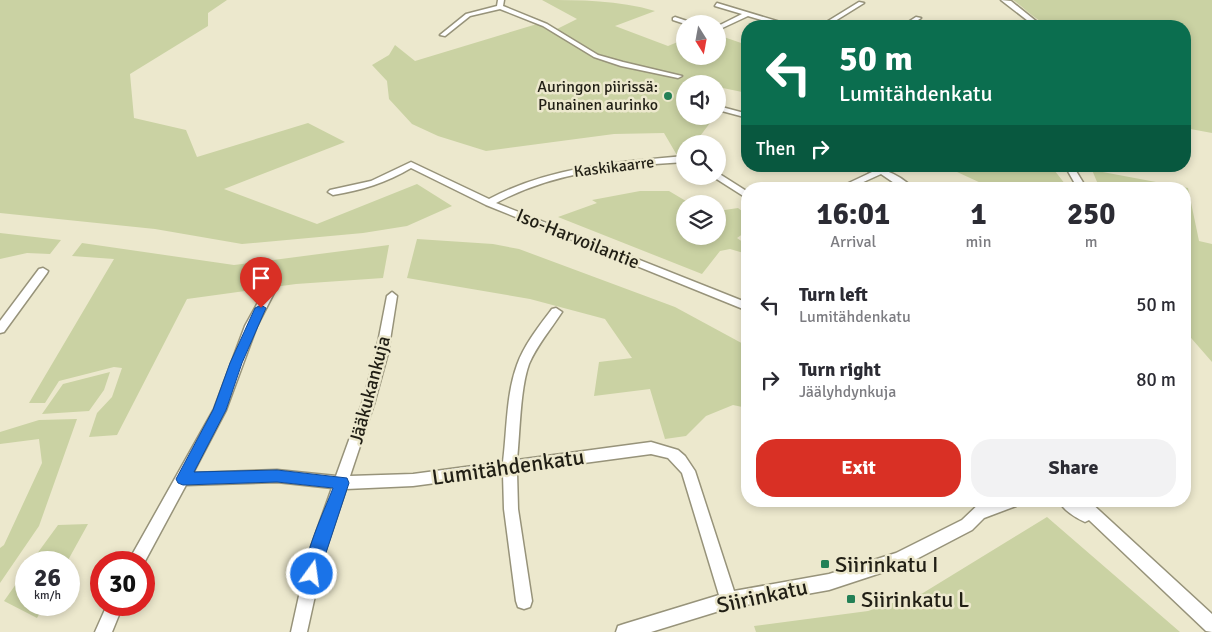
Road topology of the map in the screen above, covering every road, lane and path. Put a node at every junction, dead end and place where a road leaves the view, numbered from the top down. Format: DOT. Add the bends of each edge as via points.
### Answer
graph roads {
  1 [pos="1004,0"];
  2 [pos="500,3"];
  3 [pos="861,3"];
  4 [pos="717,5"];
  5 [pos="747,14"];
  6 [pos="918,18"];
  7 [pos="768,20"];
  8 [pos="833,20"];
  9 [pos="915,20"];
  10 [pos="1029,20"];
  11 [pos="726,24"];
  12 [pos="443,35"];
  13 [pos="676,76"];
  14 [pos="726,110"];
  15 [pos="741,114"];
  16 [pos="676,160"];
  17 [pos="880,172"];
  18 [pos="884,172"];
  19 [pos="726,181"];
  20 [pos="856,182"];
  21 [pos="899,182"];
  22 [pos="741,191"];
  23 [pos="333,192"];
  24 [pos="489,203"];
  25 [pos="43,271"];
  26 [pos="270,291"];
  27 [pos="392,296"];
  28 [pos="741,304"];
  29 [pos="556,312"];
  30 [pos="0,329"];
  31 [pos="510,466"];
  32 [pos="183,479"];
  33 [pos="342,483"];
  34 [pos="986,507"];
  35 [pos="997,507"];
  36 [pos="1074,507"];
  37 [pos="1085,507"];
  38 [pos="978,515"];
  39 [pos="1124,545"];
  40 [pos="142,551"];
  41 [pos="730,600"];
  42 [pos="524,601"];
  43 [pos="110,616"];
  44 [pos="1212,625"];
  45 [pos="103,632"];
  46 [pos="299,632"];
  47 [pos="624,632"];
  1 -- 10 [label="street"];
  2 -- 12 [label="street" via="468,15"];
  2 -- 13 [label="street" via="596,56"];
  3 -- 8 [label="street"];
  4 -- 5 [label="street"];
  5 -- 7 [label="street"];
  5 -- 11 [label="street"];
  6 -- 9 [label="street"];
  14 -- 15 [label="street"];
  16 -- 24 [label="street, Kaskikaarre" via="577,170 513,190"];
  17 -- 20 [label="street"];
  18 -- 21 [label="street"];
  19 -- 22 [label="street"];
  23 -- 24 [label="street, Iso-Harvoilantie" via="373,185 411,164"];
  24 -- 28 [label="street, Iso-Harvoilantie"];
  25 -- 30 [label="street"];
  26 -- 32 [label="street" via="251,326 220,410"];
  27 -- 33 [label="street, Jääkukankuja" via="382,353"];
  29 -- 31 [label="street" via="523,365"];
  31 -- 33 [label="street, Lumitähdenkatu" via="413,480"];
  31 -- 41 [label="street, Lumitähdenkatu" via="651,448 679,456 688,471"];
  31 -- 42 [label="street" via="511,509"];
  32 -- 33 [label="street, Lumitähdenkatu" via="277,476"];
  32 -- 40 [label="street"];
  33 -- 46 [label="street, Jääkukankuja" via="316,555"];
  34 -- 38 [label="street, Siirinkatu"];
  35 -- 38 [label="street, Siirinkatu"];
  36 -- 39 [label="street"];
  37 -- 39 [label="street"];
  38 -- 41 [label="street, Siirinkatu" via="967,525 899,560 829,582"];
  39 -- 44 [label="street"];
  41 -- 47 [label="street, Siirinkatu"];
  43 -- 45 [label="street"];
}
